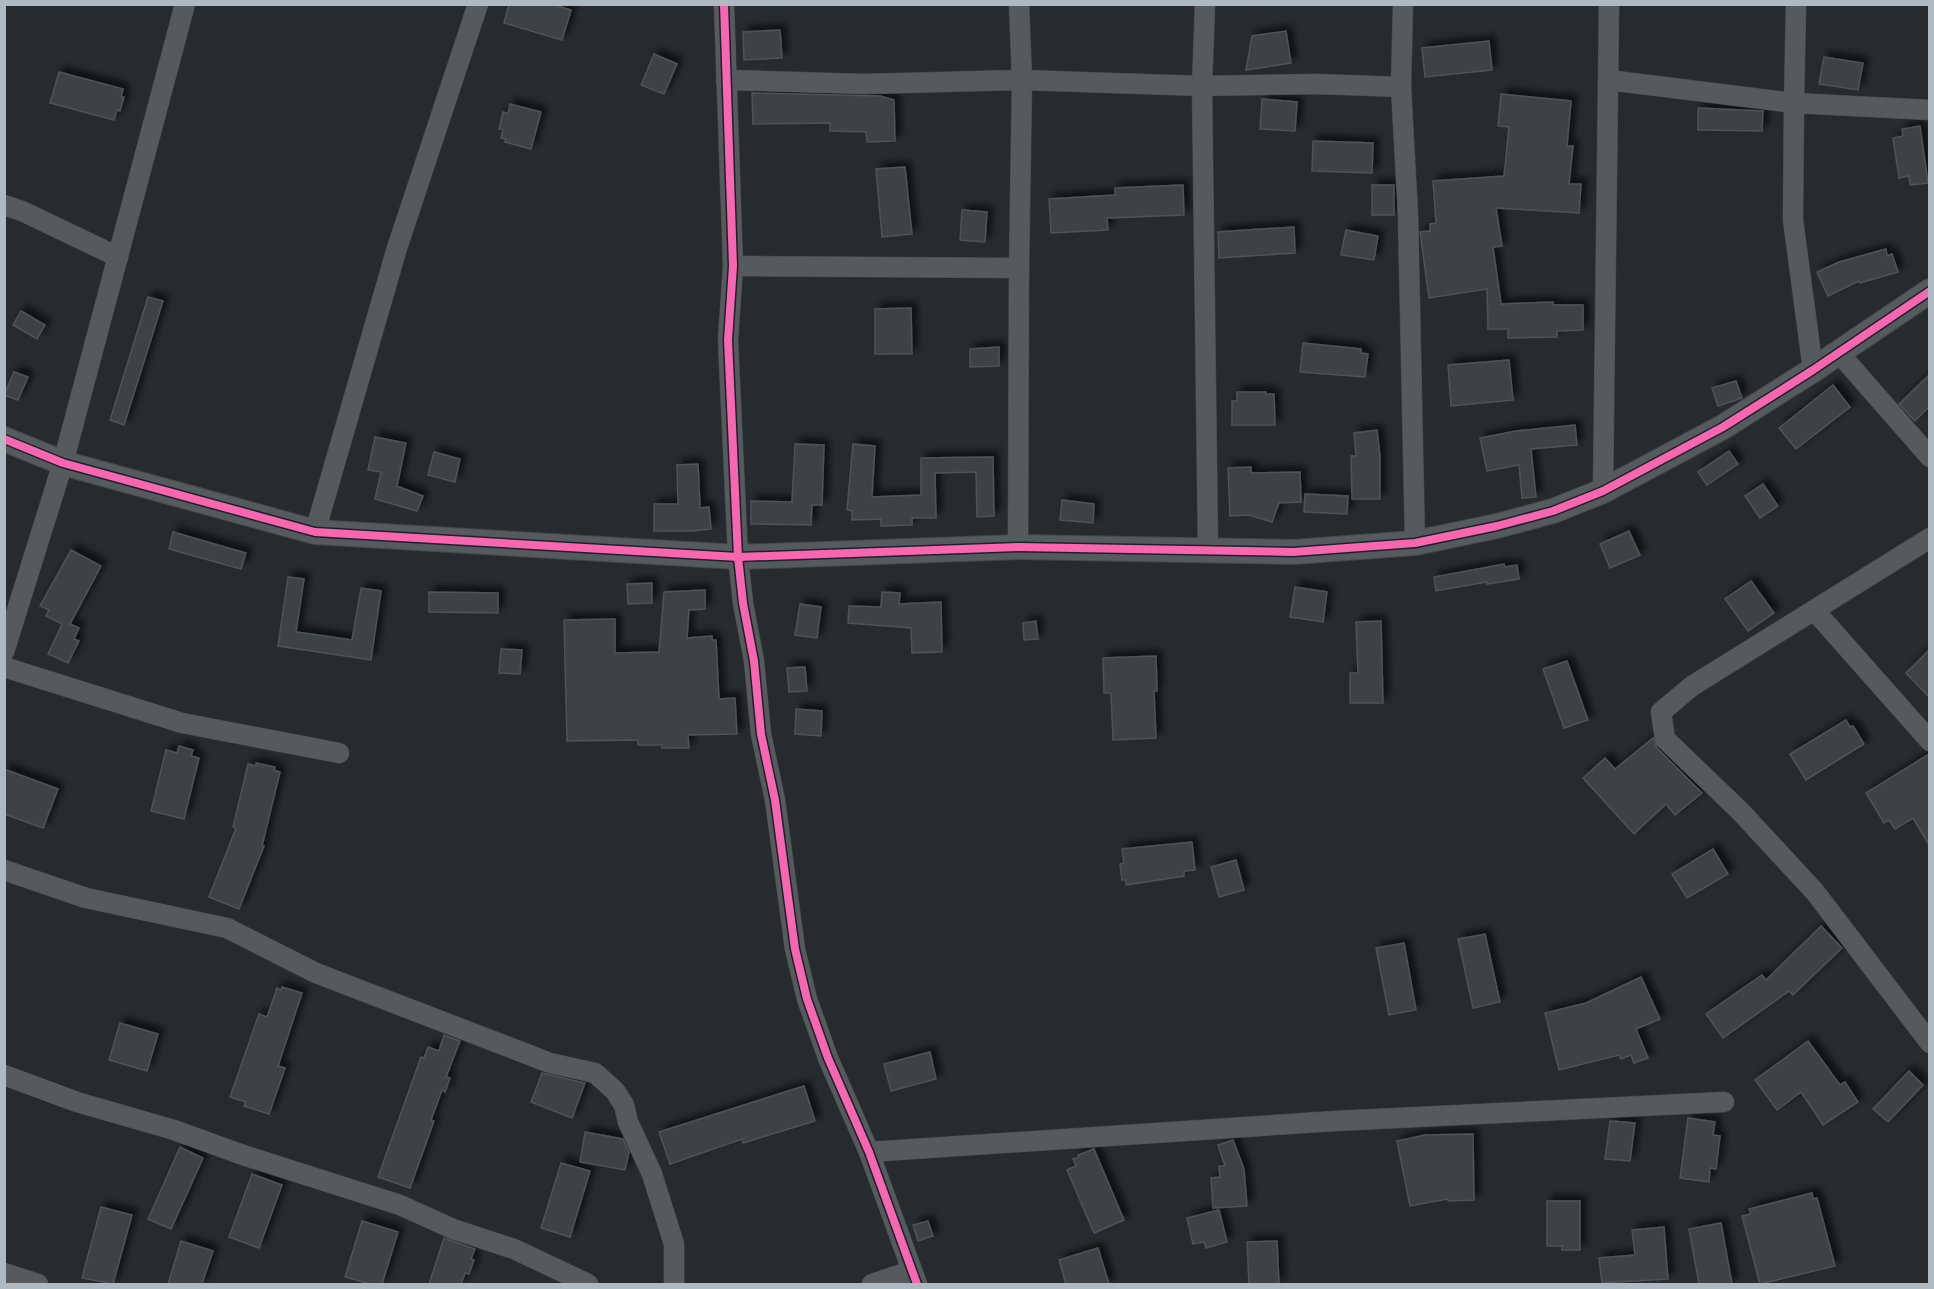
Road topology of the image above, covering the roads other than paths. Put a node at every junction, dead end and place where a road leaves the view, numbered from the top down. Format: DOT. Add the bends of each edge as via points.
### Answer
graph roads {
  1 [pos="185,4"];
  2 [pos="478,4"];
  3 [pos="724,4"];
  4 [pos="1019,4"];
  5 [pos="1204,4"];
  6 [pos="1403,4"];
  7 [pos="1609,4"];
  8 [pos="1796,4"];
  9 [pos="726,80"];
  10 [pos="1022,80"];
  11 [pos="1608,80"];
  12 [pos="1202,87"];
  13 [pos="1401,87"];
  14 [pos="1794,103"];
  15 [pos="1929,110"];
  16 [pos="4,205"];
  17 [pos="118,257"];
  18 [pos="733,266"];
  19 [pos="1019,268"];
  20 [pos="1929,291"];
  21 [pos="1839,353"];
  22 [pos="1813,370"];
  23 [pos="4,439"];
  24 [pos="1929,457"];
  25 [pos="63,463"];
  26 [pos="1603,491"];
  27 [pos="315,532"];
  28 [pos="1929,538"];
  29 [pos="1415,543"];
  30 [pos="1018,546"];
  31 [pos="1208,549"];
  32 [pos="738,557"];
  33 [pos="1814,610"];
  34 [pos="4,652"];
  35 [pos="4,667"];
  36 [pos="1929,741"];
  37 [pos="339,753"];
  38 [pos="4,870"];
  39 [pos="1929,1043"];
  40 [pos="4,1075"];
  41 [pos="1724,1102"];
  42 [pos="869,1152"];
  43 [pos="4,1273"];
  44 [pos="914,1278"];
  45 [pos="38,1284"];
  46 [pos="588,1284"];
  47 [pos="674,1284"];
  48 [pos="872,1284"];
  1 -- 17 [label="street"];
  2 -- 27 [label="street" via="397,248"];
  3 -- 9 [label="street"];
  4 -- 10 [label="street"];
  5 -- 12 [label="street"];
  6 -- 13 [label="street"];
  7 -- 11 [label="street"];
  8 -- 14 [label="street"];
  9 -- 10 [label="street" via="865,84"];
  9 -- 18 [label="street"];
  10 -- 12 [label="street"];
  10 -- 19 [label="street"];
  11 -- 14 [label="street"];
  11 -- 26 [label="street"];
  12 -- 13 [label="street"];
  12 -- 31 [label="street"];
  13 -- 29 [label="street" via="1408,215"];
  14 -- 15 [label="street"];
  14 -- 22 [label="street" via="1793,220"];
  16 -- 17 [label="street"];
  17 -- 25 [label="street"];
  18 -- 19 [label="street"];
  18 -- 32 [label="street" via="728,340"];
  19 -- 30 [label="street"];
  20 -- 21 [label="street"];
  21 -- 22 [label="street"];
  21 -- 24 [label="street"];
  22 -- 26 [label="street" via="1723,427"];
  23 -- 25 [label="street"];
  25 -- 27 [label="street"];
  25 -- 34 [label="street"];
  26 -- 29 [label="street" via="1553,512"];
  27 -- 32 [label="street"];
  28 -- 33 [label="street"];
  29 -- 31 [label="street" via="1293,552"];
  30 -- 31 [label="street"];
  30 -- 32 [label="street"];
  32 -- 42 [label="street" via="795,949 828,1059"];
  33 -- 36 [label="street"];
  33 -- 39 [label="street" via="1692,686 1660,712 1665,739 1815,891"];
  35 -- 37 [label="street" via="182,723"];
  38 -- 47 [label="street" via="86,898 227,928 316,973 550,1063 594,1074 615,1090 624,1105 651,1174 674,1244"];
  40 -- 46 [label="street" via="400,1205 453,1229 514,1249"];
  41 -- 42 [label="street" via="1335,1120"];
  42 -- 44 [label="street"];
  43 -- 45 [label="street"];
  44 -- 48 [label="street"];
}
